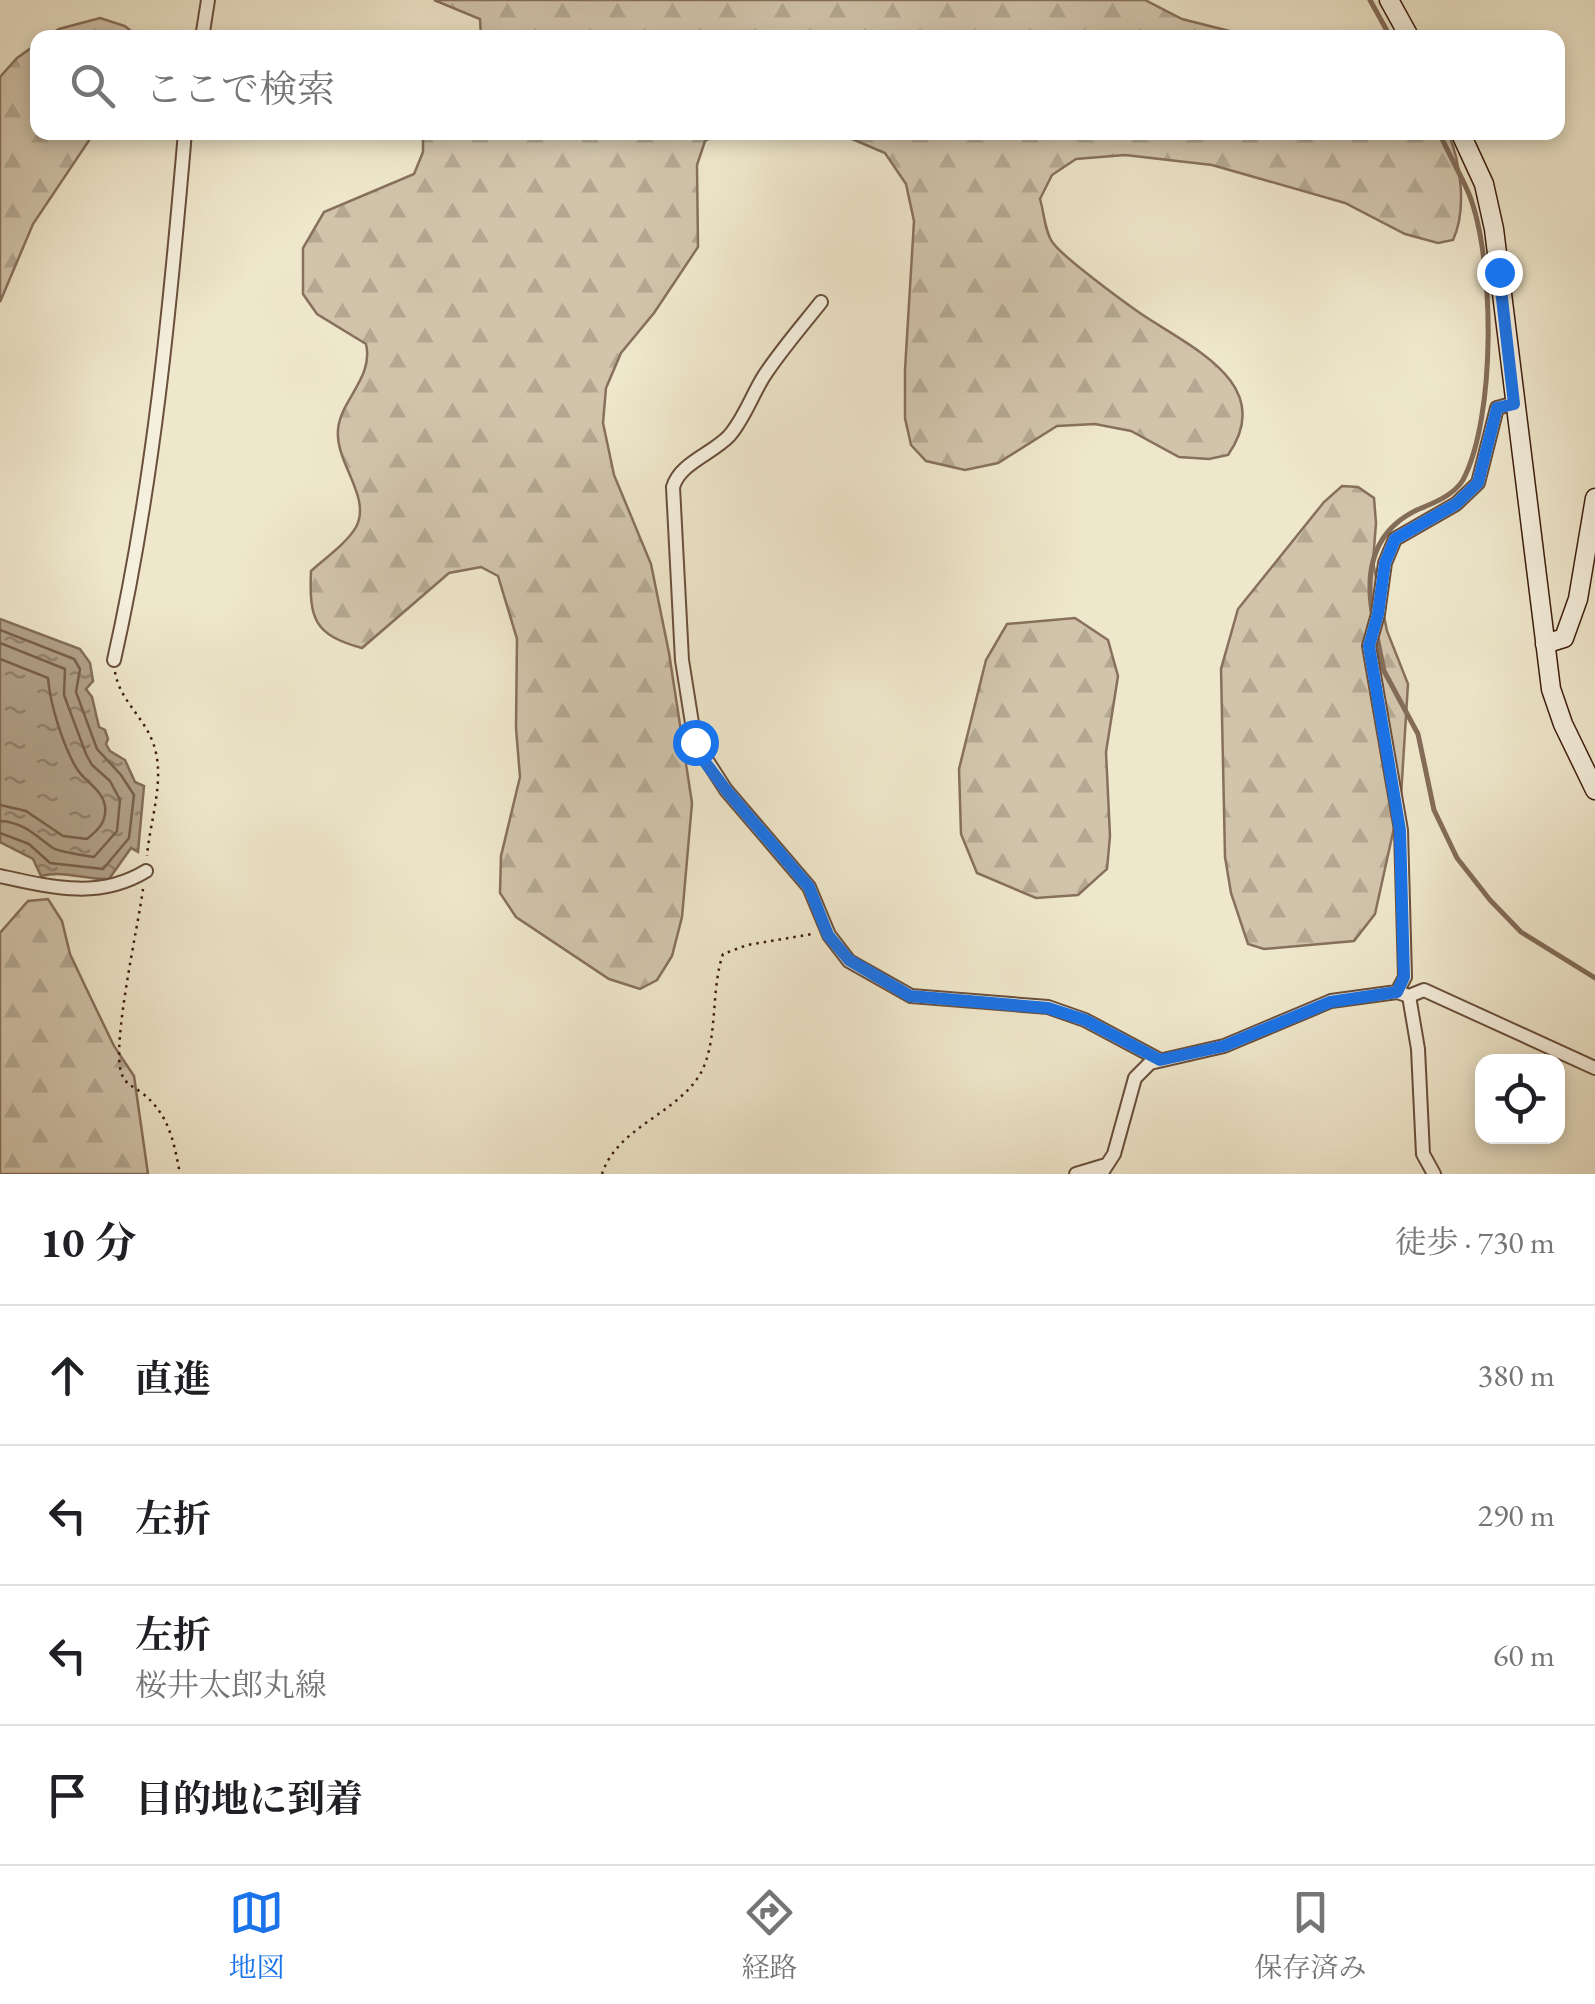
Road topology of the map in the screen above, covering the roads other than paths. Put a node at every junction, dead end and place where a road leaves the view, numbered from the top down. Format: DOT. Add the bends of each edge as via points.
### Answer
graph roads {
  1 [pos="208,0"];
  2 [pos="1390,0"];
  3 [pos="203,30"];
  4 [pos="1406,30"];
  5 [pos="183,140"];
  6 [pos="1464,140"];
  7 [pos="821,302"];
  8 [pos="1514,404"];
  9 [pos="1595,498"];
  10 [pos="1545,644"];
  11 [pos="114,660"];
  12 [pos="1595,790"];
  13 [pos="146,872"];
  14 [pos="0,876"];
  15 [pos="1403,994"];
  16 [pos="1160,1060"];
  17 [pos="1595,1068"];
  18 [pos="1103,1170"];
  19 [pos="1076,1174"];
  20 [pos="1434,1174"];
  1 -- 3 [label="street"];
  2 -- 4 [label="main road"];
  5 -- 11 [label="street" via="152,454"];
  6 -- 8 [label="main road" via="1484,184 1494,229"];
  7 -- 16 [label="street" via="720,446 676,477 682,660 702,758 809,887 828,935 849,960 910,996 1048,1008"];
  8 -- 10 [label="main road"];
  8 -- 15 [label="street" via="1497,408 1478,483 1456,504 1395,539 1369,646 1400,830"];
  9 -- 10 [label="main road" via="1578,598 1564,638"];
  10 -- 12 [label="main road" via="1551,689"];
  13 -- 14 [label="street" via="88,890"];
  15 -- 16 [label="street" via="1330,1002 1224,1046"];
  15 -- 17 [label="street" via="1424,990"];
  15 -- 20 [label="street" via="1418,1050 1423,1154"];
  16 -- 18 [label="street" via="1135,1078 1114,1154"];
  18 -- 19 [label="street"];
}
